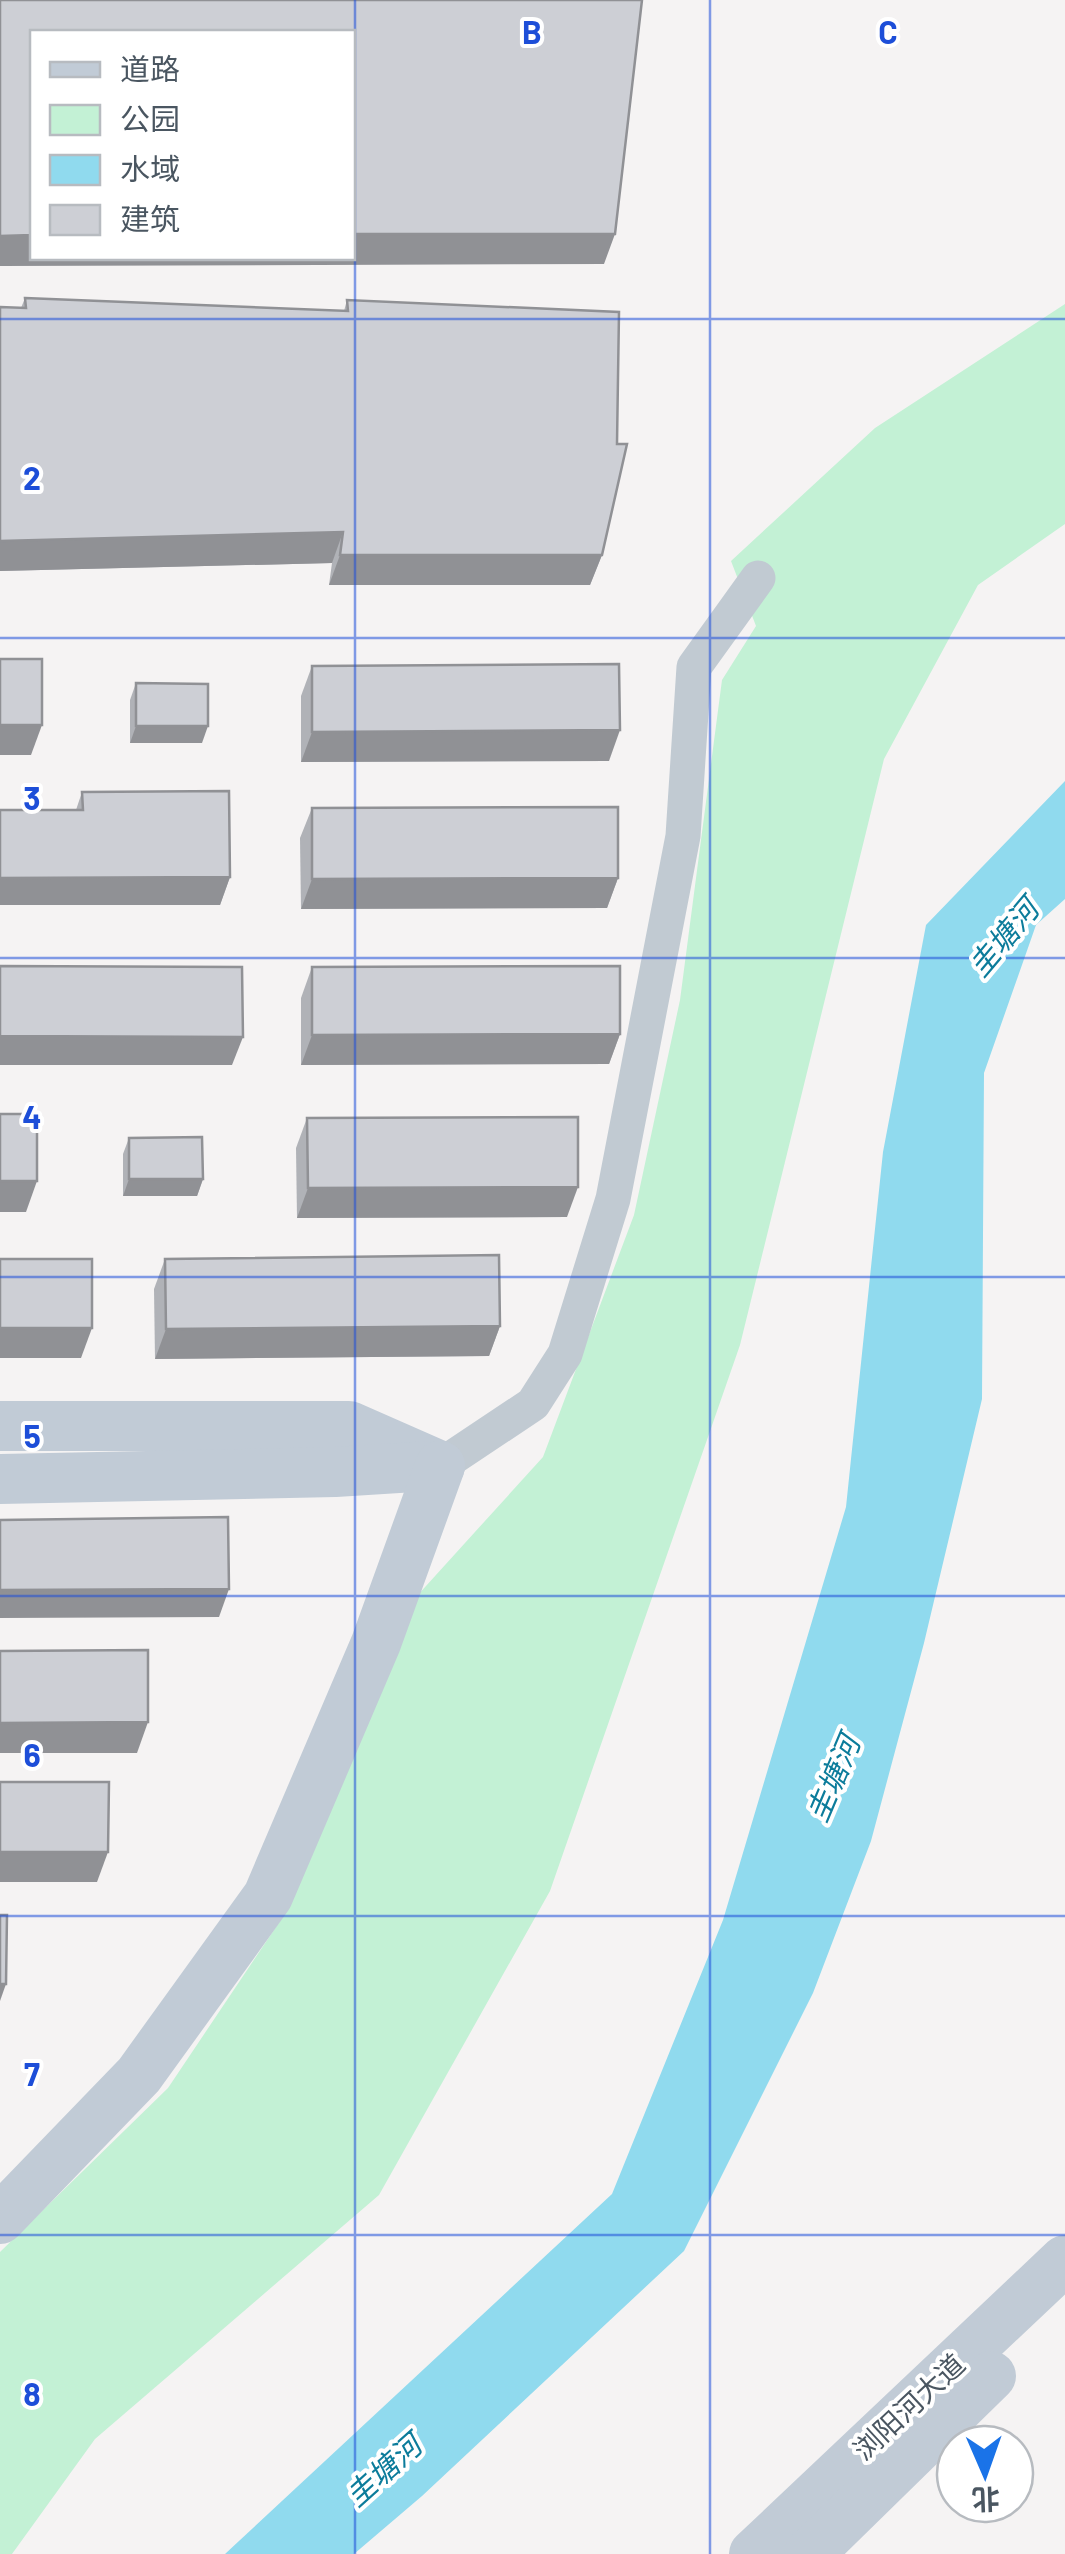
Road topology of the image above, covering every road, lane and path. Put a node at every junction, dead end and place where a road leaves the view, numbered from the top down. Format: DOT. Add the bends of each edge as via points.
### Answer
graph roads {
  1 [pos="758,578"];
  2 [pos="0,1426"];
  3 [pos="440,1466"];
  4 [pos="0,1479"];
  5 [pos="0,2219"];
  6 [pos="1065,2260"];
  7 [pos="1065,2305"];
  8 [pos="754,2554"];
  9 [pos="808,2554"];
  1 -- 3 [label="street" via="694,667 679,855 613,1199 565,1354 533,1404"];
  2 -- 3 [label="street" via="348,1426"];
  3 -- 4 [label="street"];
  3 -- 5 [label="street" via="376,1642 268,1896 138,2075"];
  6 -- 8 [label="street, 浏阳河大道"];
  7 -- 9 [label="street, 浏阳河大道"];
}
